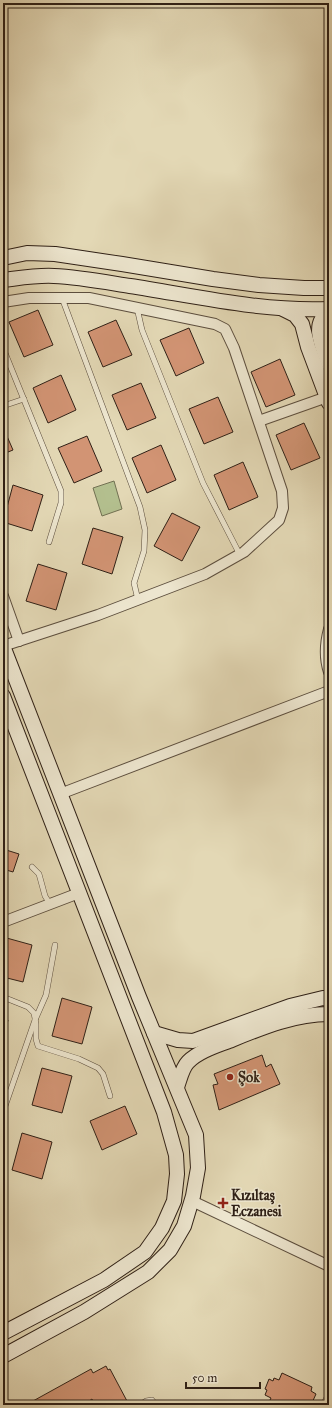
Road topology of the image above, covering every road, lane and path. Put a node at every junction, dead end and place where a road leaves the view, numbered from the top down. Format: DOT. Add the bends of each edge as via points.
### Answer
graph roads {
  1 [pos="3,258"];
  2 [pos="3,280"];
  3 [pos="329,288"];
  4 [pos="62,298"];
  5 [pos="3,302"];
  6 [pos="137,308"];
  7 [pos="281,308"];
  8 [pos="329,309"];
  9 [pos="329,312"];
  10 [pos="3,348"];
  11 [pos="329,365"];
  12 [pos="24,399"];
  13 [pos="328,400"];
  14 [pos="3,406"];
  15 [pos="259,421"];
  16 [pos="49,542"];
  17 [pos="240,555"];
  18 [pos="3,596"];
  19 [pos="138,600"];
  20 [pos="329,629"];
  21 [pos="19,640"];
  22 [pos="3,646"];
  23 [pos="329,672"];
  24 [pos="329,691"];
  25 [pos="3,696"];
  26 [pos="60,794"];
  27 [pos="32,867"];
  28 [pos="79,893"];
  29 [pos="50,904"];
  30 [pos="3,922"];
  31 [pos="55,946"];
  32 [pos="3,998"];
  33 [pos="329,999"];
  34 [pos="329,1014"];
  35 [pos="35,1020"];
  36 [pos="154,1033"];
  37 [pos="177,1087"];
  38 [pos="110,1096"];
  39 [pos="3,1112"];
  40 [pos="192,1201"];
  41 [pos="329,1266"];
  42 [pos="3,1333"];
  43 [pos="3,1356"];
  44 [pos="329,1394"];
  45 [pos="140,1405"];
  46 [pos="156,1405"];
  47 [pos="323,1405"];
  1 -- 3 [label="street" via="26,253 55,254 213,280"];
  2 -- 7 [label="street" via="55,276"];
  4 -- 5 [label="street" via="29,298"];
  4 -- 6 [label="street" via="89,298"];
  4 -- 19 [label="lane" via="140,507 145,530 144,551 134,583"];
  6 -- 15 [label="street" via="215,324 225,329"];
  6 -- 17 [label="lane" via="142,330 203,483"];
  7 -- 8 [label="street"];
  7 -- 13 [label="street" via="295,315 302,324"];
  9 -- 11 [label="street" via="320,321 319,335"];
  10 -- 12 [label="lane"];
  12 -- 14 [label="lane"];
  12 -- 16 [label="lane" via="61,491 61,503"];
  13 -- 15 [label="street"];
  15 -- 17 [label="street" via="282,491 283,508 279,520"];
  17 -- 19 [label="street" via="206,574"];
  18 -- 21 [label="street"];
  19 -- 21 [label="street"];
  20 -- 23 [label="street" via="325,644"];
  21 -- 22 [label="street"];
  22 -- 26 [label="street"];
  24 -- 26 [label="street"];
  25 -- 28 [label="street"];
  26 -- 36 [label="street"];
  27 -- 29 [label="lane" via="39,874"];
  28 -- 29 [label="street"];
  28 -- 42 [label="street" via="164,1112 176,1155 178,1174 174,1201 162,1228 145,1252 104,1280"];
  29 -- 30 [label="street"];
  31 -- 35 [label="lane" via="46,995"];
  32 -- 35 [label="lane" via="28,1007 34,1013"];
  33 -- 36 [label="street" via="323,998 290,1006 193,1041 178,1040"];
  34 -- 37 [label="street" via="316,1014 269,1025 205,1050 188,1062"];
  35 -- 38 [label="lane" via="38,1046 98,1068 103,1074"];
  35 -- 39 [label="lane"];
  36 -- 37 [label="street"];
  37 -- 40 [label="street" via="196,1135 198,1168"];
  40 -- 41 [label="street"];
  40 -- 43 [label="street" via="184,1226 170,1250 148,1272 84,1312"];
  44 -- 47 [label="lane"];
  45 -- 46 [label="lane" via="152,1400"];
}
